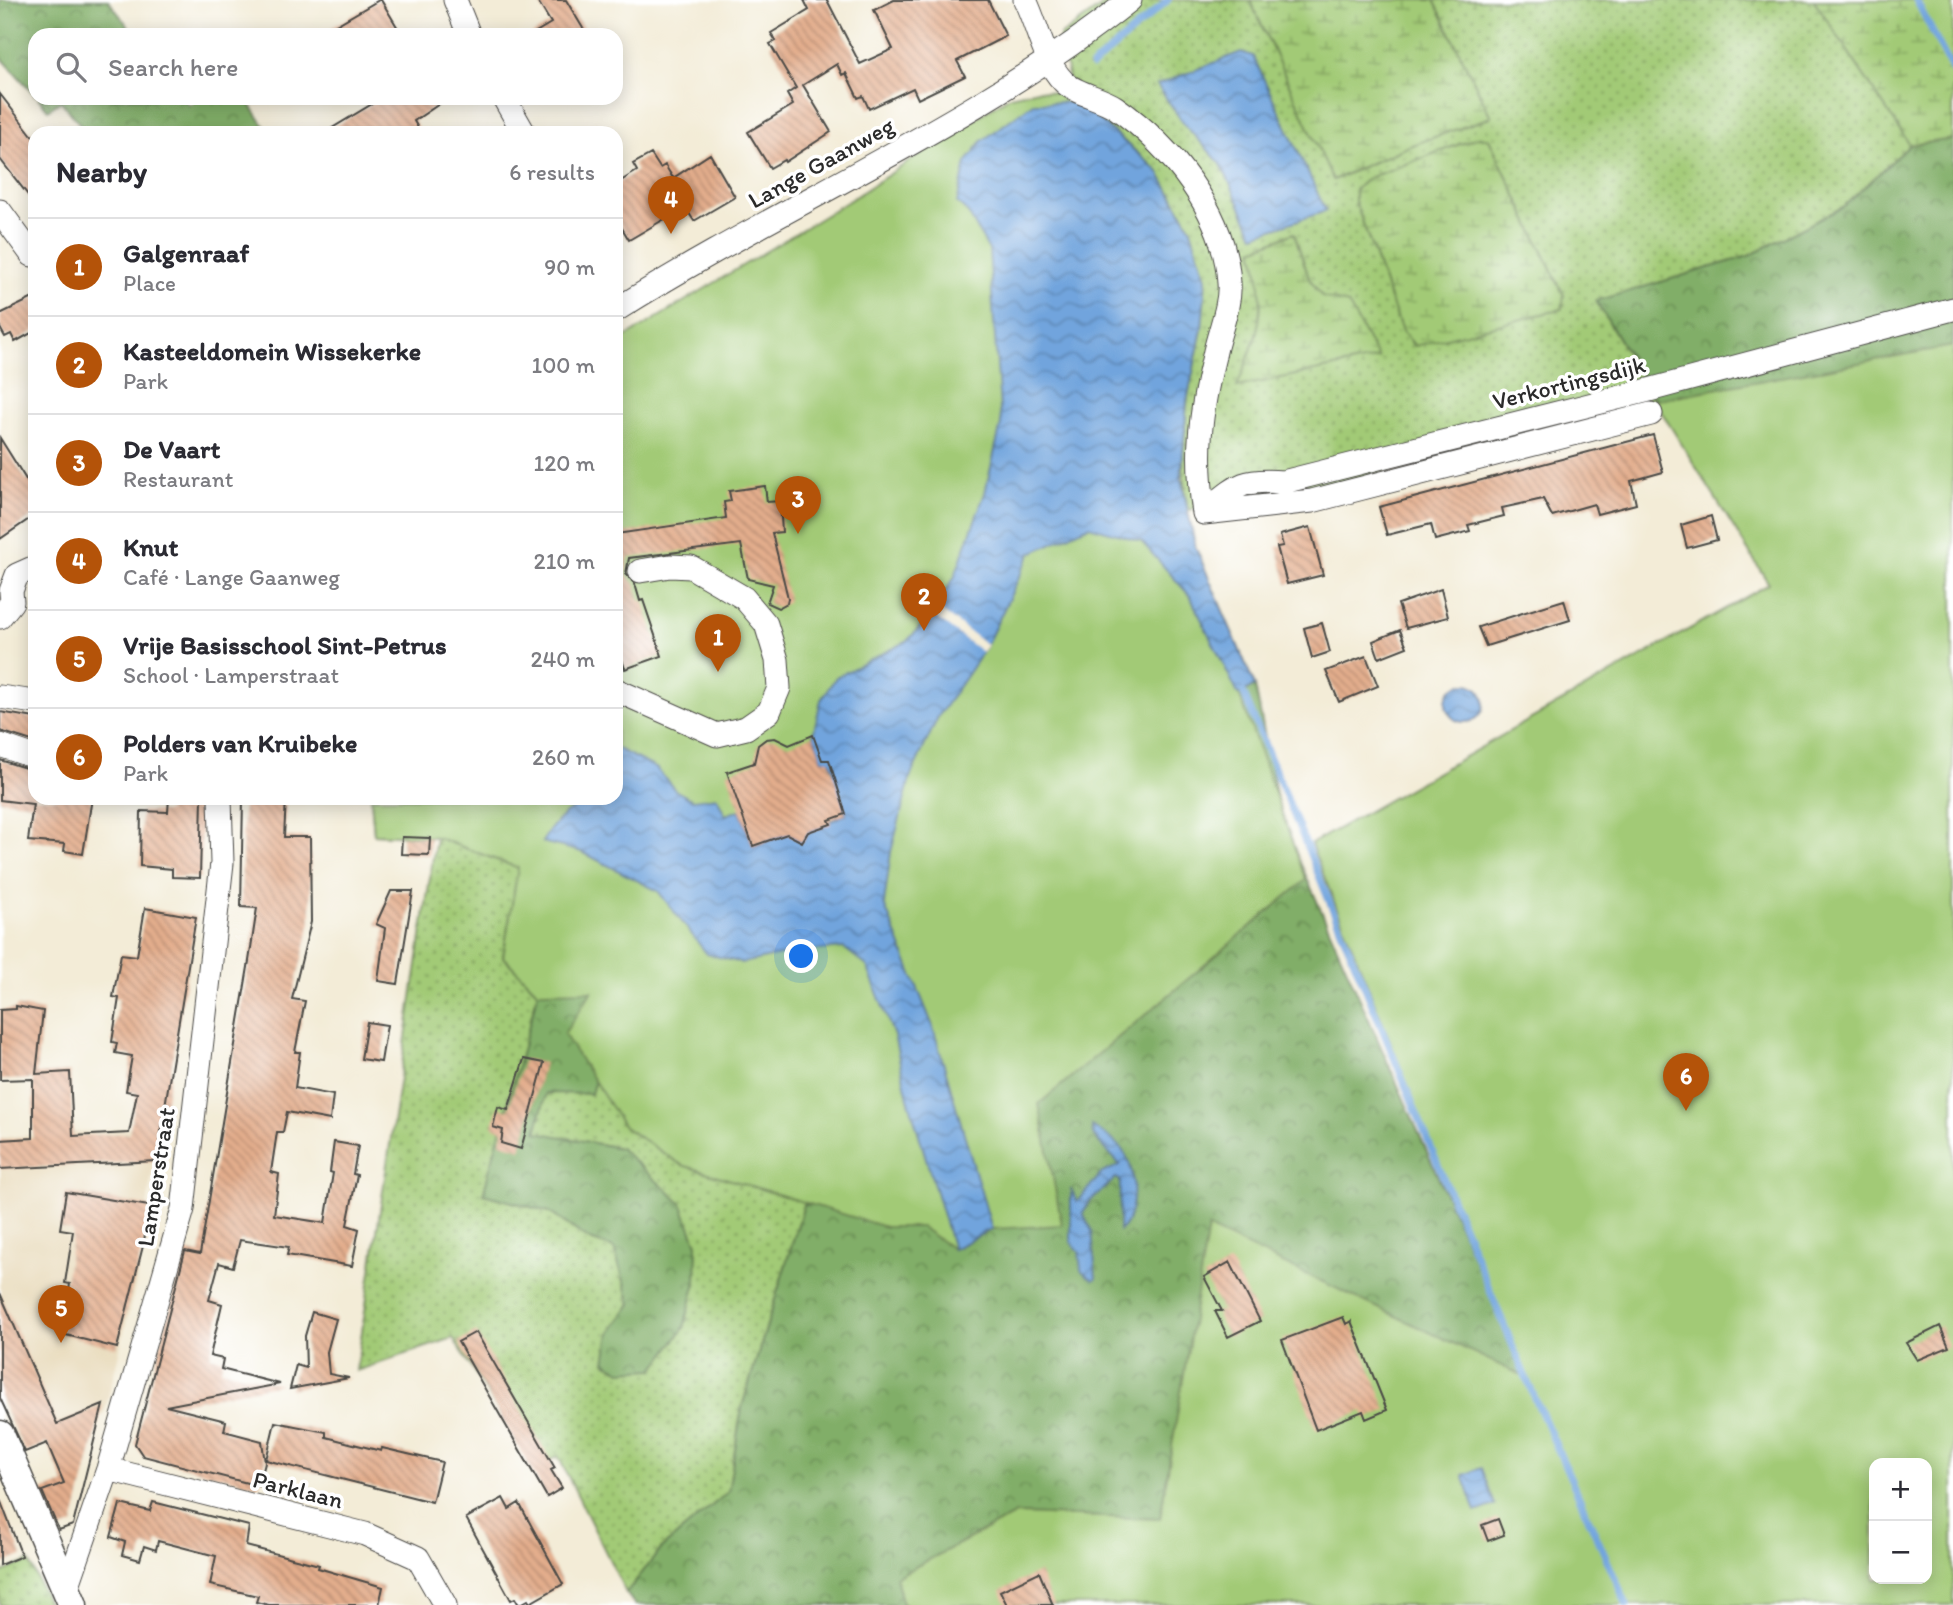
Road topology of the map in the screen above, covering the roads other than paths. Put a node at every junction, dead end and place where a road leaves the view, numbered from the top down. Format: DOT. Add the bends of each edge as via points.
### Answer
graph roads {
  1 [pos="454,0"];
  2 [pos="1025,0"];
  3 [pos="1130,0"];
  4 [pos="466,28"];
  5 [pos="1050,59"];
  6 [pos="508,105"];
  7 [pos="520,126"];
  8 [pos="0,211"];
  9 [pos="28,250"];
  10 [pos="623,300"];
  11 [pos="1953,309"];
  12 [pos="1651,414"];
  13 [pos="1204,513"];
  14 [pos="28,570"];
  15 [pos="640,571"];
  16 [pos="0,617"];
  17 [pos="623,693"];
  18 [pos="0,697"];
  19 [pos="28,701"];
  20 [pos="0,745"];
  21 [pos="28,755"];
  22 [pos="220,805"];
  23 [pos="0,1435"];
  24 [pos="108,1469"];
  25 [pos="69,1598"];
  26 [pos="445,1605"];
  1 -- 4 [label="street"];
  2 -- 5 [label="street"];
  3 -- 5 [label="street, Lange Gaanweg"];
  5 -- 10 [label="street, Lange Gaanweg" via="1010,87"];
  5 -- 13 [label="street" via="1063,82 1113,106 1165,147 1221,238 1230,285 1198,444"];
  6 -- 7 [label="street"];
  8 -- 9 [label="street"];
  11 -- 13 [label="street, Verkortingsdijk" via="1283,482 1254,479"];
  12 -- 13 [label="street, Verkortingsdijk" via="1312,501"];
  14 -- 16 [label="street" via="17,575 12,602"];
  15 -- 17 [label="street" via="691,567 744,598 766,624 777,660 779,688 769,712 746,727 717,735"];
  18 -- 19 [label="street"];
  20 -- 21 [label="street"];
  22 -- 24 [label="street, Lamperstraat" via="222,863 183,1209"];
  23 -- 25 [label="main road"];
  24 -- 25 [label="street, Lamperstraat"];
  24 -- 26 [label="street, Parklaan" via="365,1534 418,1558"];
}
